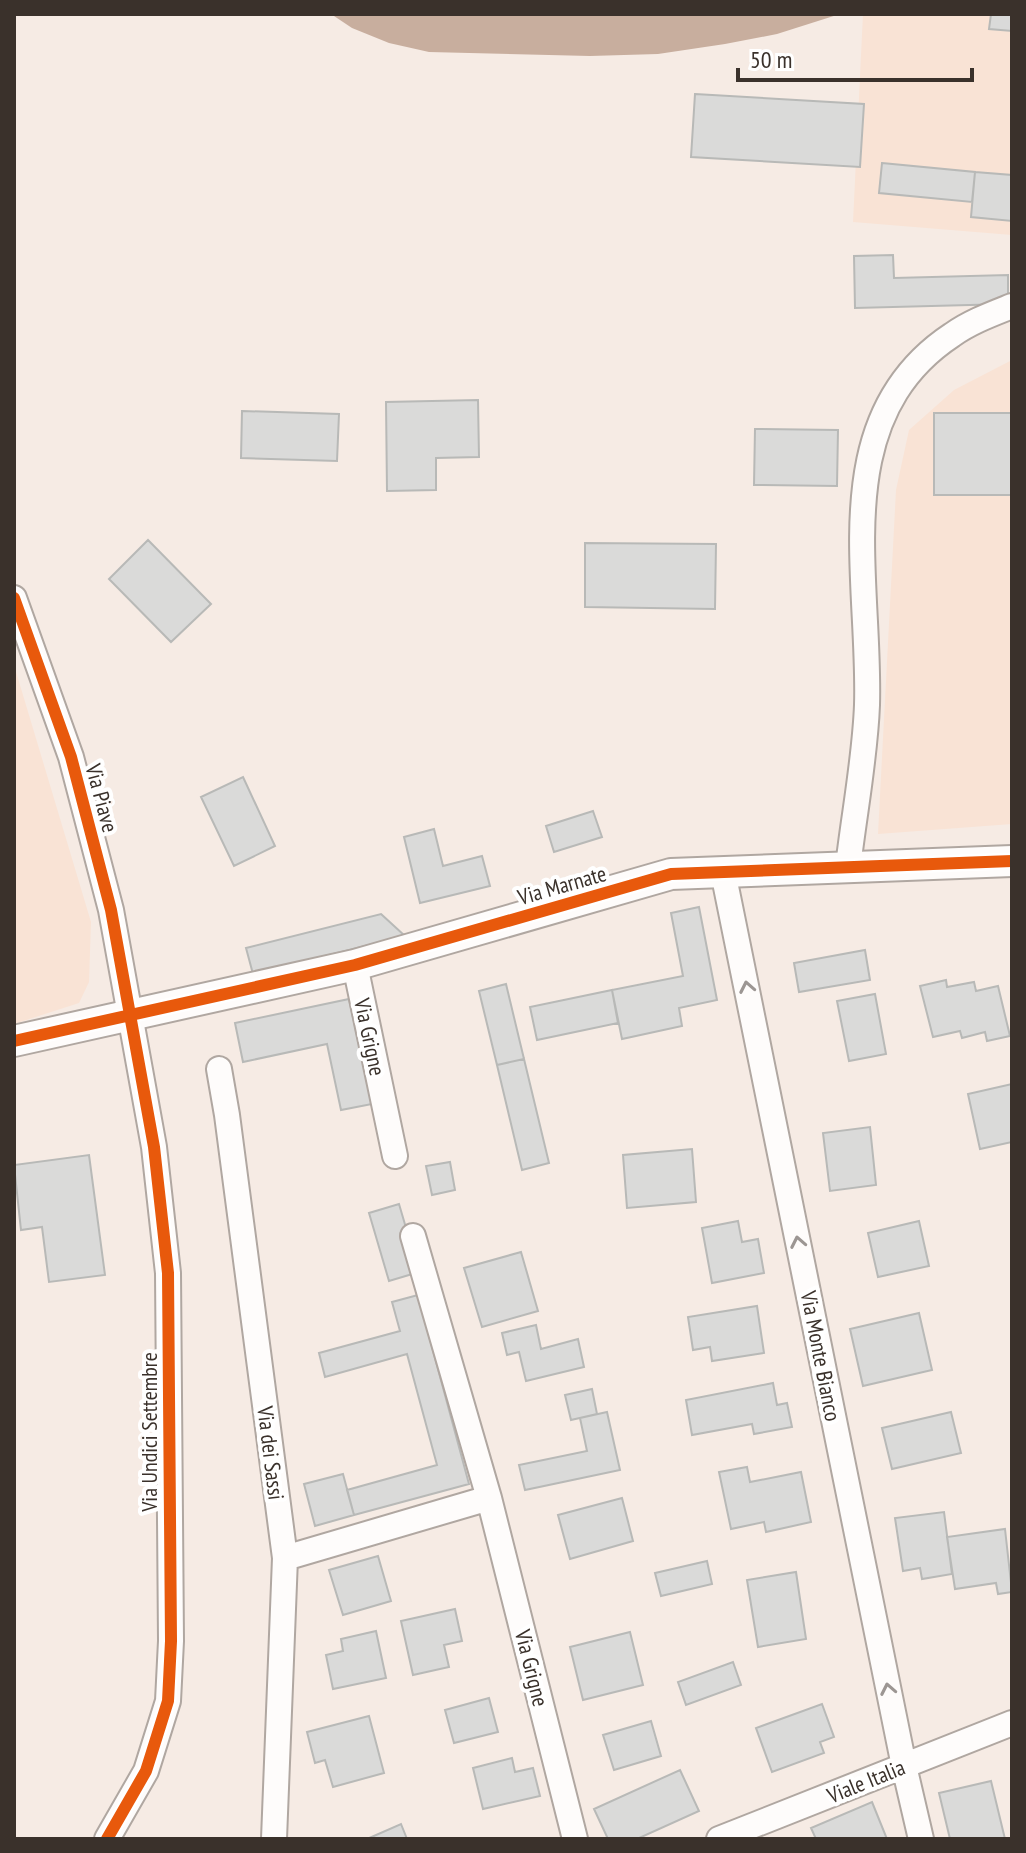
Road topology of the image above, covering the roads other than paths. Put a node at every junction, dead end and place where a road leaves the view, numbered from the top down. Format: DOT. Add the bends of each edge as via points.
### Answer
graph roads {
  1 [pos="1012,306"];
  2 [pos="14,598"];
  3 [pos="1012,861"];
  4 [pos="848,867"];
  5 [pos="723,872"];
  6 [pos="355,965"];
  7 [pos="132,1014"];
  8 [pos="14,1041"];
  9 [pos="219,1069"];
  10 [pos="395,1156"];
  11 [pos="413,1236"];
  12 [pos="489,1498"];
  13 [pos="285,1558"];
  14 [pos="1012,1723"];
  15 [pos="904,1766"];
  16 [pos="107,1839"];
  17 [pos="274,1839"];
  18 [pos="575,1839"];
  19 [pos="719,1839"];
  20 [pos="921,1839"];
  1 -- 4 [label="street" via="952,334 928,353 891,399 869,455 862,524 867,706"];
  2 -- 7 [label="street, Via Piave" via="71,757"];
  3 -- 4 [label="street, Via Marnate"];
  4 -- 5 [label="street, Via Marnate"];
  5 -- 6 [label="street, Via Marnate" via="671,874"];
  15 -- 5 [label="street, Via Monte Bianco, one-way"];
  6 -- 7 [label="street, Via Marnate"];
  6 -- 10 [label="street, Via Grigne"];
  7 -- 8 [label="street, Via Marnate"];
  7 -- 16 [label="street, Via Undici Settembre" via="168,1273 171,1641 168,1701 151,1757"];
  9 -- 13 [label="street, Via dei Sassi"];
  11 -- 12 [label="street, Via Grigne"];
  12 -- 13 [label="street"];
  12 -- 18 [label="street, Via Grigne"];
  13 -- 17 [label="street, Via dei Sassi"];
  14 -- 15 [label="street, Viale Italia"];
  15 -- 19 [label="street, Viale Italia"];
  15 -- 20 [label="street, Via Monte Bianco"];
}
